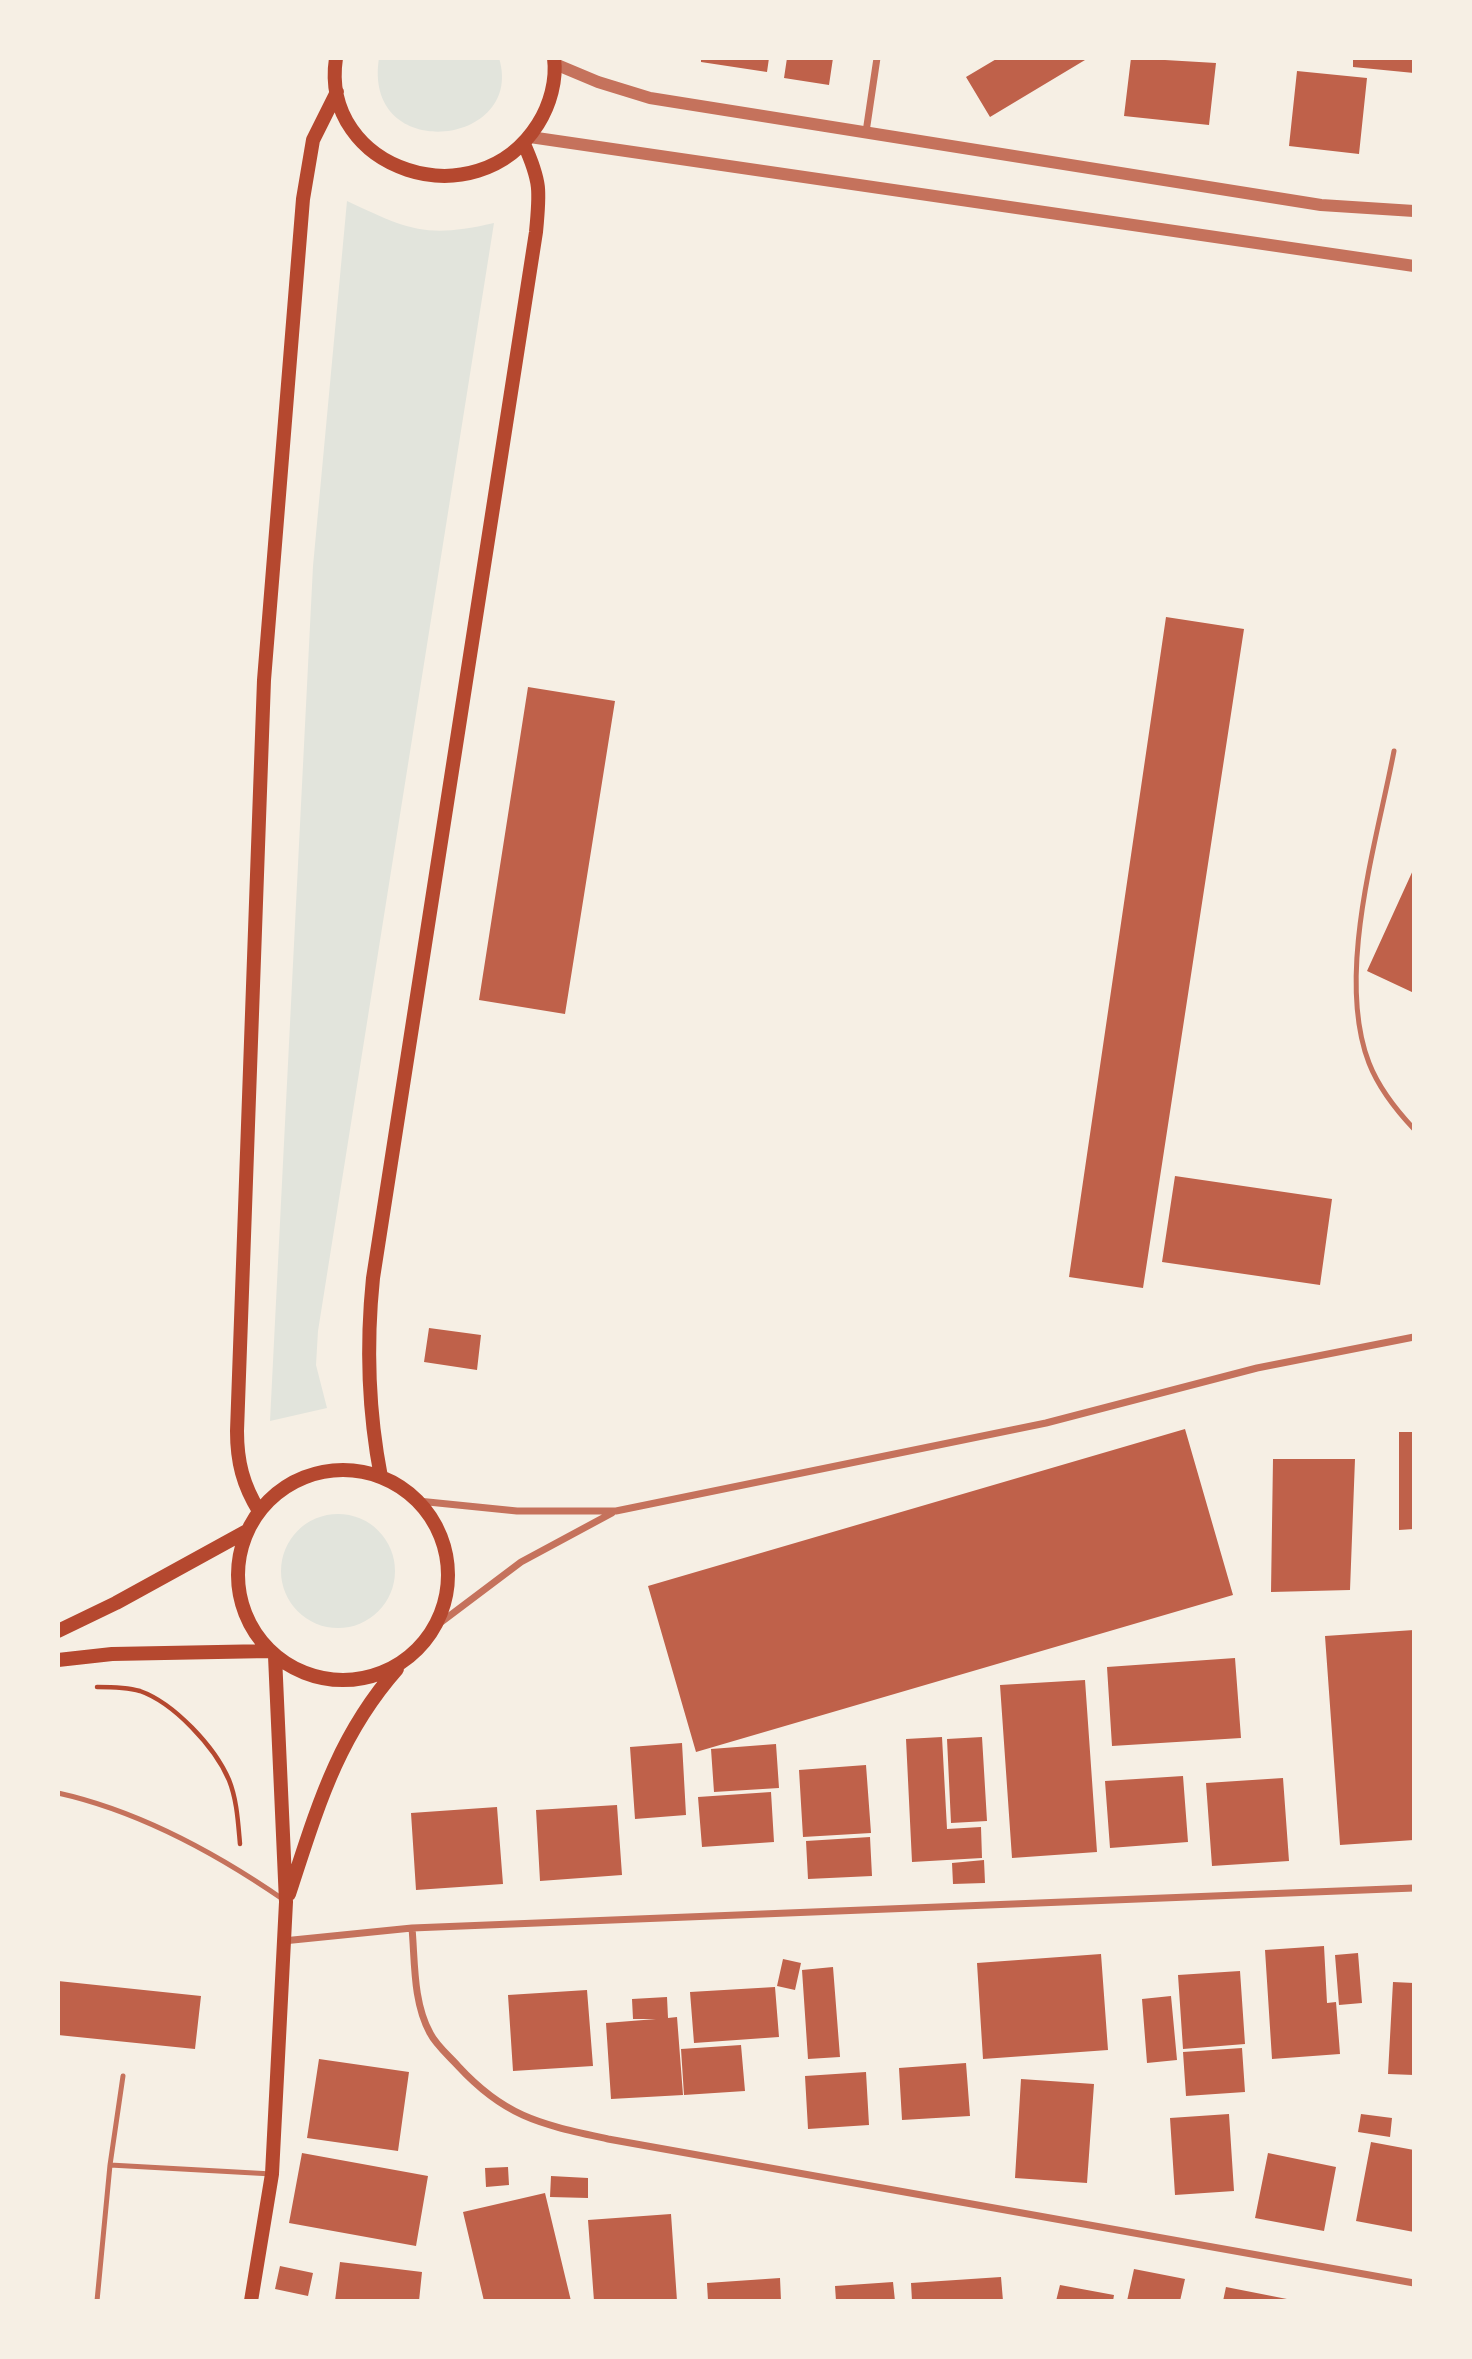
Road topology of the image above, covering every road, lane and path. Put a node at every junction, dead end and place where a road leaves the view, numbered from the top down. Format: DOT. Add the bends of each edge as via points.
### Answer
graph roads {
  1 [pos="336,58"];
  2 [pos="877,58"];
  3 [pos="554,61"];
  4 [pos="337,92"];
  5 [pos="866,132"];
  6 [pos="527,140"];
  7 [pos="1414,211"];
  8 [pos="1414,266"];
  9 [pos="1394,751"];
  10 [pos="1414,1129"];
  11 [pos="1414,1337"];
  12 [pos="381,1477"];
  13 [pos="418,1501"];
  14 [pos="260,1511"];
  15 [pos="616,1511"];
  16 [pos="247,1531"];
  17 [pos="436,1626"];
  18 [pos="58,1630"];
  19 [pos="273,1654"];
  20 [pos="58,1660"];
  21 [pos="405,1660"];
  22 [pos="93,1687"];
  23 [pos="58,1793"];
  24 [pos="243,1872"];
  25 [pos="1414,1888"];
  26 [pos="286,1902"];
  27 [pos="412,1928"];
  28 [pos="283,1941"];
  29 [pos="123,2076"];
  30 [pos="110,2165"];
  31 [pos="272,2174"];
  32 [pos="1414,2283"];
  33 [pos="97,2301"];
  34 [pos="250,2301"];
  1 -- 4 [label="main road"];
  2 -- 5 [label="street"];
  3 -- 5 [label="street" via="598,82 650,98"];
  3 -- 6 [label="main road" via="548,102"];
  4 -- 6 [label="main road" via="360,138 403,170 428,176 467,174 503,161"];
  4 -- 14 [label="main road" via="313,140 303,199 264,680 237,1431 242,1476"];
  5 -- 7 [label="street" via="1321,205"];
  6 -- 8 [label="street"];
  6 -- 12 [label="main road" via="538,172 536,232 373,1278 368,1378"];
  9 -- 10 [label="lane" via="1362,916 1356,1010 1369,1063"];
  11 -- 15 [label="street" via="1257,1368 1046,1423"];
  12 -- 13 [label="main road"];
  12 -- 14 [label="main road" via="337,1470 314,1474 293,1482"];
  13 -- 15 [label="street" via="517,1511"];
  13 -- 17 [label="main road" via="442,1539 448,1561 448,1583"];
  14 -- 16 [label="main road"];
  15 -- 17 [label="street" via="522,1562"];
  16 -- 18 [label="main road"];
  16 -- 19 [label="main road" via="240,1551 239,1595 256,1635"];
  17 -- 21 [label="main road"];
  19 -- 20 [label="main road" via="112,1654"];
  19 -- 21 [label="main road" via="295,1669 340,1681 385,1672"];
  19 -- 26 [label="main road"];
  21 -- 26 [label="main road" via="352,1728 331,1770"];
  22 -- 24 [label="path" via="141,1691 163,1703 200,1735 228,1780 236,1804"];
  23 -- 24 [label="lane" via="131,1816"];
  24 -- 26 [label="lane"];
  25 -- 27 [label="street"];
  26 -- 28 [label="main road"];
  27 -- 28 [label="street"];
  27 -- 32 [label="street" via="417,1995 430,2034 483,2093 512,2112 547,2125"];
  28 -- 31 [label="main road"];
  29 -- 30 [label="lane"];
  30 -- 31 [label="lane"];
  30 -- 33 [label="lane"];
  31 -- 34 [label="main road"];
}
